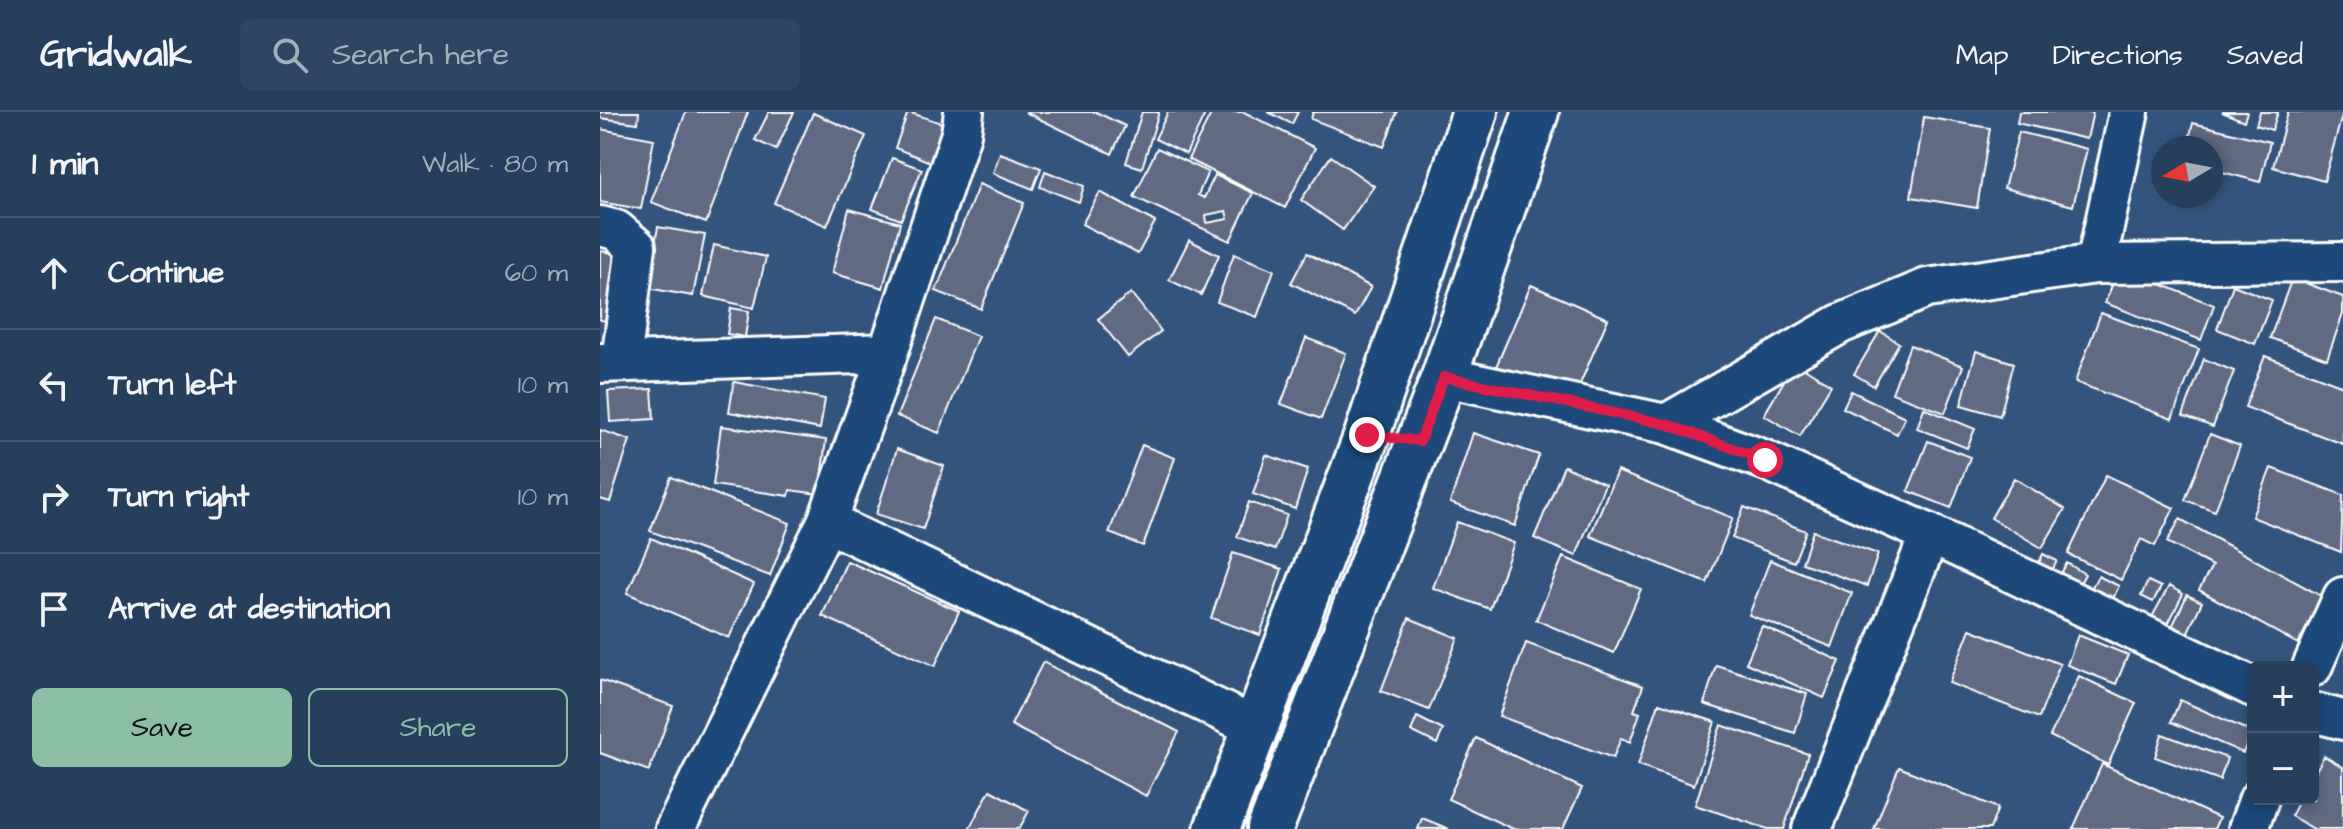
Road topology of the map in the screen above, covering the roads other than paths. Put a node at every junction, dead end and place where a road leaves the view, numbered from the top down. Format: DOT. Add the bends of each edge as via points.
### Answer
graph roads {
  1 [pos="1475,112"];
  2 [pos="1536,112"];
  3 [pos="2129,112"];
  4 [pos="956,119"];
  5 [pos="600,226"];
  6 [pos="2343,262"];
  7 [pos="2096,264"];
  8 [pos="888,353"];
  9 [pos="611,362"];
  10 [pos="1444,377"];
  11 [pos="1666,424"];
  12 [pos="1367,435"];
  13 [pos="1420,441"];
  14 [pos="827,522"];
  15 [pos="1930,534"];
  16 [pos="2343,597"];
  17 [pos="2315,661"];
  18 [pos="2247,684"];
  19 [pos="2319,714"];
  20 [pos="2343,720"];
  21 [pos="1255,727"];
  22 [pos="2257,805"];
  23 [pos="675,829"];
  24 [pos="1217,829"];
  25 [pos="1270,829"];
  26 [pos="1812,829"];
  27 [pos="2248,829"];
  1 -- 12 [label="main road"];
  2 -- 10 [label="main road"];
  3 -- 7 [label="street"];
  4 -- 8 [label="street"];
  5 -- 9 [label="street" via="616,230 636,247"];
  6 -- 7 [label="street"];
  7 -- 11 [label="street" via="1927,288 1840,324"];
  8 -- 9 [label="street"];
  8 -- 14 [label="street"];
  10 -- 11 [label="street"];
  10 -- 13 [label="main road"];
  11 -- 15 [label="street" via="1765,460"];
  12 -- 13 [label="main road"];
  12 -- 21 [label="main road"];
  13 -- 25 [label="main road"];
  14 -- 21 [label="street"];
  14 -- 23 [label="street"];
  15 -- 18 [label="street"];
  15 -- 26 [label="street"];
  16 -- 17 [label="street"];
  19 -- 20 [label="street"];
  21 -- 24 [label="main road"];
  22 -- 27 [label="street"];
}
